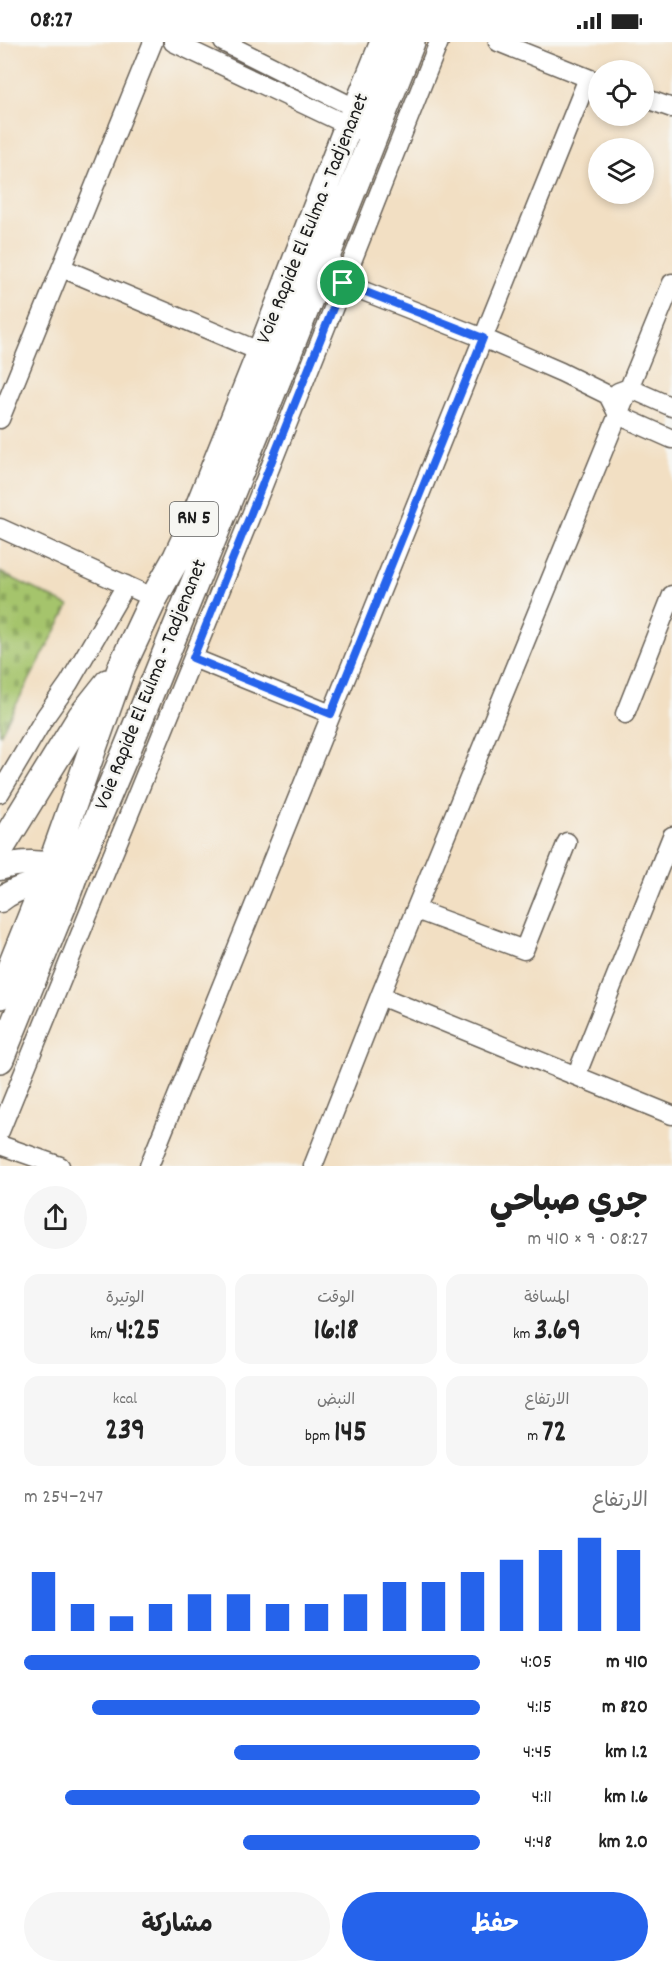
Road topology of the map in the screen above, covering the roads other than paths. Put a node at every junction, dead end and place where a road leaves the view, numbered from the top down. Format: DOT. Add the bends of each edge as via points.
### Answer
graph roads {
  1 [pos="153,42"];
  2 [pos="173,42"];
  3 [pos="223,42"];
  4 [pos="384,42"];
  5 [pos="411,42"];
  6 [pos="440,42"];
  7 [pos="498,42"];
  8 [pos="588,78"];
  9 [pos="588,92"];
  10 [pos="654,102"];
  11 [pos="672,108"];
  12 [pos="364,123"];
  13 [pos="62,268"];
  14 [pos="343,283"];
  15 [pos="672,283"];
  16 [pos="483,338"];
  17 [pos="261,352"];
  18 [pos="629,388"];
  19 [pos="608,395"];
  20 [pos="672,407"];
  21 [pos="618,415"];
  22 [pos="0,419"];
  23 [pos="672,439"];
  24 [pos="0,528"];
  25 [pos="126,585"];
  26 [pos="672,595"];
  27 [pos="154,598"];
  28 [pos="193,658"];
  29 [pos="122,666"];
  30 [pos="331,714"];
  31 [pos="625,714"];
  32 [pos="0,793"];
  33 [pos="672,836"];
  34 [pos="567,842"];
  35 [pos="0,849"];
  36 [pos="0,868"];
  37 [pos="60,876"];
  38 [pos="0,900"];
  39 [pos="416,910"];
  40 [pos="0,995"];
  41 [pos="380,996"];
  42 [pos="0,1059"];
  43 [pos="576,1076"];
  44 [pos="672,1115"];
  45 [pos="0,1131"];
  46 [pos="0,1145"];
  47 [pos="60,1166"];
  48 [pos="149,1166"];
  49 [pos="314,1166"];
  1 -- 13 [label="street"];
  2 -- 12 [label="street"];
  3 -- 12 [label="street"];
  4 -- 12 [label="highway, Voie Rapide El Eulma - Tadjenanet / RN 5"];
  5 -- 12 [label="highway, Voie Rapide El Eulma - Tadjenanet / RN 5"];
  6 -- 14 [label="street"];
  7 -- 8 [label="street"];
  9 -- 16 [label="street"];
  10 -- 11 [label="street"];
  12 -- 17 [label="highway, Voie Rapide El Eulma - Tadjenanet / RN 5"];
  12 -- 37 [label="highway, Voie Rapide El Eulma - Tadjenanet / RN 5" via="285,360 126,752"];
  13 -- 17 [label="street"];
  13 -- 22 [label="street"];
  14 -- 16 [label="street"];
  14 -- 28 [label="street"];
  15 -- 18 [label="street"];
  16 -- 19 [label="street"];
  16 -- 30 [label="street"];
  17 -- 27 [label="highway, Voie Rapide El Eulma - Tadjenanet / RN 5" via="177,557"];
  18 -- 19 [label="street"];
  18 -- 20 [label="street"];
  18 -- 21 [label="street"];
  19 -- 21 [label="street"];
  21 -- 23 [label="street"];
  21 -- 39 [label="street"];
  24 -- 25 [label="street"];
  25 -- 27 [label="street"];
  25 -- 32 [label="street"];
  26 -- 31 [label="street"];
  27 -- 29 [label="highway, Voie Rapide El Eulma - Tadjenanet / RN 5"];
  28 -- 30 [label="street"];
  28 -- 45 [label="street"];
  29 -- 35 [label="highway" via="81,717"];
  29 -- 37 [label="highway, Voie Rapide El Eulma - Tadjenanet / RN 5"];
  30 -- 48 [label="street"];
  33 -- 43 [label="street"];
  34 -- 39 [label="street" via="524,950"];
  36 -- 37 [label="main road" via="21,863"];
  37 -- 38 [label="main road" via="28,885"];
  37 -- 40 [label="highway, Voie Rapide El Eulma - Tadjenanet / RN 5"];
  37 -- 42 [label="highway, Voie Rapide El Eulma - Tadjenanet / RN 5"];
  39 -- 41 [label="street"];
  41 -- 43 [label="street"];
  41 -- 49 [label="street"];
  43 -- 44 [label="street"];
  46 -- 47 [label="street"];
}
